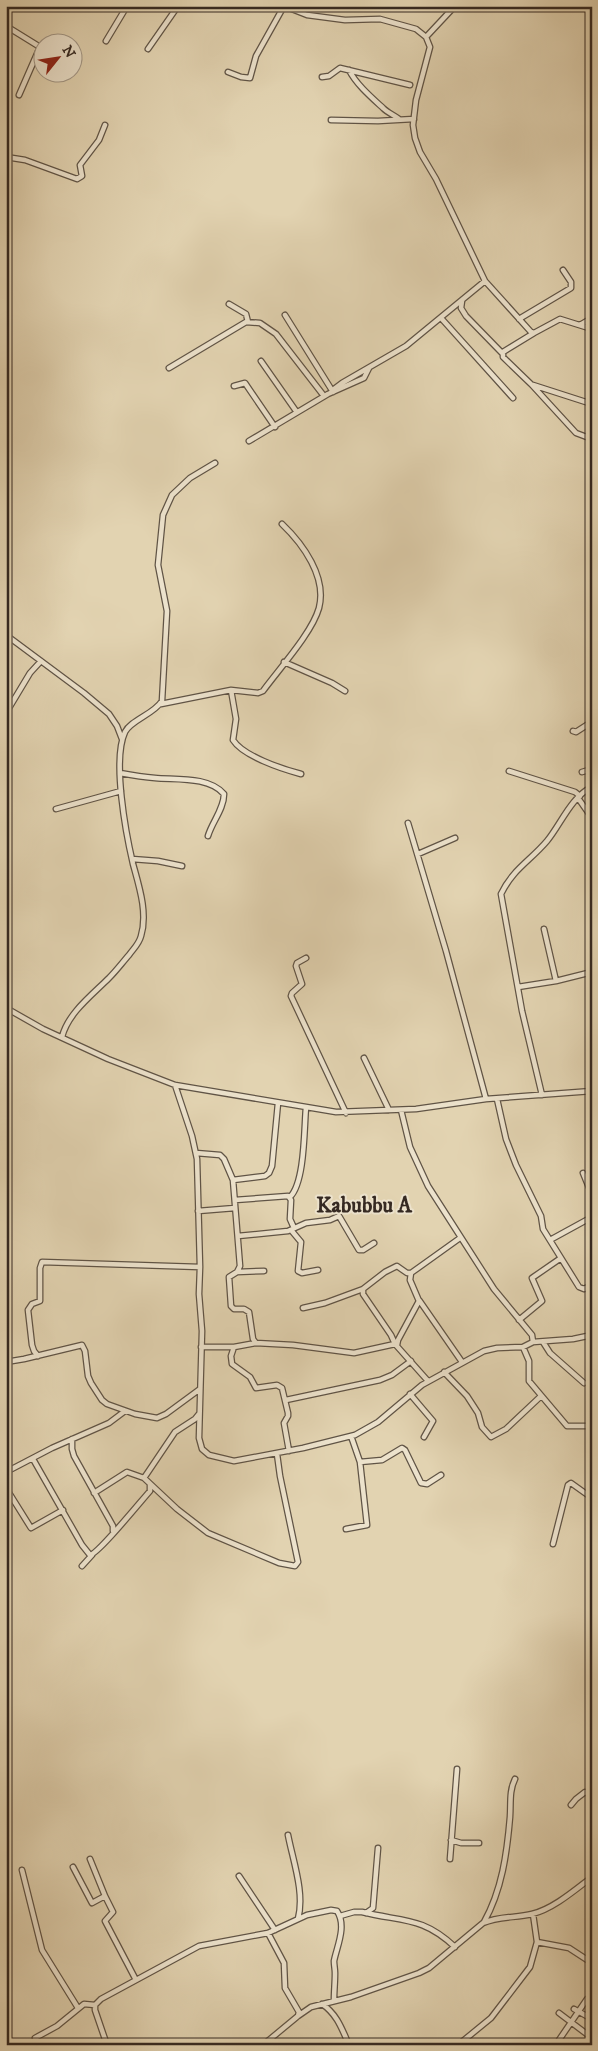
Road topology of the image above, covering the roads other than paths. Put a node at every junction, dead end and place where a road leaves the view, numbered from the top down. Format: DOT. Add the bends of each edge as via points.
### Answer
graph roads {
  1 [pos="127,6"];
  2 [pos="178,6"];
  3 [pos="284,6"];
  4 [pos="455,6"];
  5 [pos="589,6"];
  6 [pos="296,8"];
  7 [pos="592,14"];
  8 [pos="6,26"];
  9 [pos="426,37"];
  10 [pos="106,41"];
  11 [pos="148,49"];
  12 [pos="349,70"];
  13 [pos="228,72"];
  14 [pos="322,76"];
  15 [pos="410,85"];
  16 [pos="19,94"];
  17 [pos="400,119"];
  18 [pos="414,119"];
  19 [pos="331,120"];
  20 [pos="106,125"];
  21 [pos="6,156"];
  22 [pos="563,270"];
  23 [pos="485,281"];
  24 [pos="463,300"];
  25 [pos="229,304"];
  26 [pos="285,314"];
  27 [pos="441,318"];
  28 [pos="592,318"];
  29 [pos="519,319"];
  30 [pos="248,322"];
  31 [pos="580,325"];
  32 [pos="592,329"];
  33 [pos="534,333"];
  34 [pos="502,354"];
  35 [pos="261,361"];
  36 [pos="169,368"];
  37 [pos="532,385"];
  38 [pos="234,386"];
  39 [pos="333,392"];
  40 [pos="324,396"];
  41 [pos="513,398"];
  42 [pos="592,404"];
  43 [pos="296,411"];
  44 [pos="275,427"];
  45 [pos="592,439"];
  46 [pos="249,442"];
  47 [pos="215,463"];
  48 [pos="282,524"];
  49 [pos="6,635"];
  50 [pos="41,661"];
  51 [pos="284,662"];
  52 [pos="231,690"];
  53 [pos="345,691"];
  54 [pos="161,704"];
  55 [pos="6,713"];
  56 [pos="590,723"];
  57 [pos="118,726"];
  58 [pos="127,728"];
  59 [pos="573,731"];
  60 [pos="122,740"];
  61 [pos="592,769"];
  62 [pos="509,771"];
  63 [pos="582,772"];
  64 [pos="120,773"];
  65 [pos="301,774"];
  66 [pos="592,787"];
  67 [pos="121,792"];
  68 [pos="579,797"];
  69 [pos="56,809"];
  70 [pos="592,818"];
  71 [pos="408,823"];
  72 [pos="208,836"];
  73 [pos="455,838"];
  74 [pos="418,854"];
  75 [pos="132,859"];
  76 [pos="182,866"];
  77 [pos="544,929"];
  78 [pos="306,958"];
  79 [pos="592,972"];
  80 [pos="556,981"];
  81 [pos="518,987"];
  82 [pos="6,1008"];
  83 [pos="62,1037"];
  84 [pos="364,1058"];
  85 [pos="176,1086"];
  86 [pos="592,1091"];
  87 [pos="542,1094"];
  88 [pos="486,1099"];
  89 [pos="497,1099"];
  90 [pos="278,1103"];
  91 [pos="306,1107"];
  92 [pos="389,1110"];
  93 [pos="401,1110"];
  94 [pos="346,1113"];
  95 [pos="196,1153"];
  96 [pos="583,1173"];
  97 [pos="234,1180"];
  98 [pos="592,1195"];
  99 [pos="290,1197"];
  100 [pos="235,1200"];
  101 [pos="235,1208"];
  102 [pos="198,1211"];
  103 [pos="592,1217"];
  104 [pos="292,1229"];
  105 [pos="238,1236"];
  106 [pos="460,1238"];
  107 [pos="550,1240"];
  108 [pos="374,1243"];
  109 [pos="561,1258"];
  110 [pos="200,1267"];
  111 [pos="318,1270"];
  112 [pos="264,1271"];
  113 [pos="237,1272"];
  114 [pos="408,1273"];
  115 [pos="592,1284"];
  116 [pos="363,1289"];
  117 [pos="419,1300"];
  118 [pos="303,1308"];
  119 [pos="519,1320"];
  120 [pos="592,1335"];
  121 [pos="396,1342"];
  122 [pos="533,1342"];
  123 [pos="543,1342"];
  124 [pos="256,1343"];
  125 [pos="201,1347"];
  126 [pos="234,1347"];
  127 [pos="523,1347"];
  128 [pos="38,1356"];
  129 [pos="411,1361"];
  130 [pos="6,1362"];
  131 [pos="462,1362"];
  132 [pos="444,1372"];
  133 [pos="428,1381"];
  134 [pos="584,1383"];
  135 [pos="200,1389"];
  136 [pos="410,1394"];
  137 [pos="540,1397"];
  138 [pos="286,1400"];
  139 [pos="125,1411"];
  140 [pos="199,1414"];
  141 [pos="592,1426"];
  142 [pos="351,1436"];
  143 [pos="424,1437"];
  144 [pos="72,1439"];
  145 [pos="289,1451"];
  146 [pos="277,1454"];
  147 [pos="33,1458"];
  148 [pos="360,1462"];
  149 [pos="6,1467"];
  150 [pos="12,1469"];
  151 [pos="6,1472"];
  152 [pos="441,1475"];
  153 [pos="144,1478"];
  154 [pos="150,1485"];
  155 [pos="6,1488"];
  156 [pos="94,1492"];
  157 [pos="592,1498"];
  158 [pos="63,1510"];
  159 [pos="346,1529"];
  160 [pos="113,1531"];
  161 [pos="552,1544"];
  162 [pos="92,1555"];
  163 [pos="82,1566"];
  164 [pos="457,1769"];
  165 [pos="515,1778"];
  166 [pos="592,1795"];
  167 [pos="571,1805"];
  168 [pos="288,1835"];
  169 [pos="451,1840"];
  170 [pos="479,1843"];
  171 [pos="592,1843"];
  172 [pos="378,1848"];
  173 [pos="592,1849"];
  174 [pos="90,1859"];
  175 [pos="450,1859"];
  176 [pos="73,1867"];
  177 [pos="22,1870"];
  178 [pos="240,1876"];
  179 [pos="592,1878"];
  180 [pos="105,1896"];
  181 [pos="366,1913"];
  182 [pos="533,1914"];
  183 [pos="340,1916"];
  184 [pos="298,1919"];
  185 [pos="483,1923"];
  186 [pos="275,1930"];
  187 [pos="268,1933"];
  188 [pos="537,1942"];
  189 [pos="455,1948"];
  190 [pos="592,1963"];
  191 [pos="136,1980"];
  192 [pos="587,1999"];
  193 [pos="334,2001"];
  194 [pos="95,2004"];
  195 [pos="322,2004"];
  196 [pos="78,2008"];
  197 [pos="576,2011"];
  198 [pos="560,2013"];
  199 [pos="298,2016"];
  200 [pos="592,2019"];
  201 [pos="571,2022"];
  202 [pos="35,2038"];
  203 [pos="592,2038"];
  204 [pos="558,2040"];
  205 [pos="107,2045"];
  206 [pos="263,2045"];
  207 [pos="349,2045"];
  208 [pos="458,2045"];
  1 -- 10 [label="street"];
  2 -- 11 [label="street"];
  3 -- 6 [label="street"];
  3 -- 13 [label="street" via="256,56 250,78"];
  4 -- 9 [label="street"];
  5 -- 7 [label="street"];
  6 -- 9 [label="street" via="307,15 345,20 380,19 416,29"];
  8 -- 16 [label="street" via="40,47"];
  9 -- 18 [label="street" via="430,47"];
  12 -- 14 [label="street" via="340,68 329,76"];
  12 -- 15 [label="street"];
  12 -- 17 [label="street" via="372,98"];
  17 -- 18 [label="street"];
  17 -- 19 [label="street"];
  18 -- 23 [label="street" via="420,152"];
  20 -- 21 [label="street" via="80,165 82,176 77,179"];
  22 -- 29 [label="street" via="571,288"];
  23 -- 24 [label="street"];
  23 -- 29 [label="street"];
  24 -- 27 [label="street"];
  24 -- 34 [label="street" via="461,308 466,316"];
  25 -- 30 [label="street" via="246,314"];
  26 -- 39 [label="street"];
  27 -- 39 [label="street" via="406,346 342,383"];
  27 -- 41 [label="street"];
  28 -- 31 [label="street"];
  29 -- 33 [label="street"];
  30 -- 36 [label="street"];
  30 -- 40 [label="street" via="260,323 276,334"];
  31 -- 32 [label="street"];
  31 -- 33 [label="street" via="557,320"];
  33 -- 34 [label="street"];
  34 -- 37 [label="street"];
  35 -- 43 [label="street"];
  37 -- 42 [label="street"];
  37 -- 45 [label="street" via="576,433"];
  38 -- 44 [label="street" via="244,383"];
  39 -- 40 [label="street"];
  40 -- 44 [label="street"];
  44 -- 46 [label="street"];
  47 -- 54 [label="street" via="190,478 172,495 163,515 158,565 167,611"];
  48 -- 51 [label="street" via="308,558 320,585 316,615"];
  49 -- 50 [label="street"];
  50 -- 55 [label="street"];
  50 -- 57 [label="street" via="103,709"];
  51 -- 52 [label="street" via="263,691"];
  51 -- 53 [label="street"];
  52 -- 54 [label="street"];
  52 -- 65 [label="street" via="236,719 233,740 237,746"];
  54 -- 58 [label="street"];
  56 -- 59 [label="street"];
  57 -- 58 [label="street"];
  57 -- 60 [label="street"];
  58 -- 60 [label="street"];
  60 -- 64 [label="street"];
  61 -- 63 [label="street"];
  62 -- 68 [label="street" via="575,792"];
  64 -- 67 [label="street"];
  64 -- 72 [label="street" via="194,779 220,790 224,799"];
  66 -- 68 [label="street"];
  67 -- 69 [label="street"];
  67 -- 75 [label="street"];
  68 -- 70 [label="street"];
  68 -- 81 [label="street" via="547,842 516,870 501,894"];
  71 -- 74 [label="street"];
  73 -- 74 [label="street"];
  74 -- 88 [label="street"];
  75 -- 76 [label="street"];
  75 -- 83 [label="street" via="143,916 141,937 121,966 69,1020"];
  77 -- 80 [label="street"];
  78 -- 94 [label="street" via="297,963 302,984 291,996"];
  79 -- 80 [label="street"];
  80 -- 81 [label="street"];
  81 -- 87 [label="street"];
  82 -- 83 [label="street"];
  83 -- 85 [label="street" via="116,1063"];
  84 -- 92 [label="street"];
  85 -- 90 [label="street"];
  85 -- 95 [label="street"];
  86 -- 87 [label="street"];
  87 -- 89 [label="street"];
  88 -- 89 [label="street"];
  88 -- 93 [label="street"];
  89 -- 107 [label="street" via="506,1139"];
  90 -- 91 [label="street"];
  90 -- 97 [label="street" via="270,1173"];
  91 -- 94 [label="street"];
  91 -- 99 [label="street" via="301,1174"];
  92 -- 93 [label="street"];
  92 -- 94 [label="street"];
  93 -- 106 [label="street" via="416,1163"];
  95 -- 97 [label="street" via="220,1156"];
  95 -- 102 [label="street"];
  96 -- 98 [label="street"];
  97 -- 100 [label="street"];
  99 -- 100 [label="street"];
  99 -- 104 [label="street"];
  100 -- 101 [label="street"];
  101 -- 102 [label="street"];
  101 -- 105 [label="street"];
  102 -- 110 [label="street"];
  103 -- 107 [label="street"];
  104 -- 105 [label="street"];
  104 -- 108 [label="street" via="340,1216 359,1250"];
  104 -- 111 [label="street" via="301,1242 298,1271"];
  105 -- 113 [label="street" via="240,1266"];
  106 -- 114 [label="street"];
  106 -- 119 [label="street"];
  107 -- 109 [label="street"];
  109 -- 115 [label="street" via="580,1287 584,1289"];
  109 -- 119 [label="street" via="533,1276 542,1301"];
  110 -- 125 [label="street"];
  110 -- 128 [label="street" via="42,1262 40,1301 28,1310 32,1345"];
  112 -- 113 [label="street"];
  113 -- 124 [label="street" via="229,1277 232,1306 249,1312"];
  114 -- 116 [label="street" via="394,1267"];
  114 -- 117 [label="street"];
  116 -- 118 [label="street"];
  116 -- 121 [label="street" via="363,1294"];
  117 -- 121 [label="street"];
  117 -- 131 [label="street"];
  119 -- 122 [label="street" via="532,1335"];
  120 -- 123 [label="street"];
  121 -- 124 [label="street" via="354,1353"];
  121 -- 129 [label="street"];
  122 -- 123 [label="street"];
  122 -- 127 [label="street"];
  123 -- 134 [label="street" via="553,1356"];
  124 -- 126 [label="street"];
  125 -- 126 [label="street"];
  125 -- 135 [label="street"];
  126 -- 138 [label="street" via="232,1364 250,1377 256,1388 281,1386"];
  127 -- 131 [label="street" via="490,1349"];
  127 -- 137 [label="street" via="530,1361 527,1376"];
  128 -- 130 [label="street"];
  128 -- 139 [label="street" via="82,1345 88,1376 96,1393 107,1404"];
  129 -- 133 [label="street"];
  129 -- 138 [label="street" via="380,1380"];
  131 -- 132 [label="street"];
  132 -- 133 [label="street"];
  132 -- 137 [label="street" via="467,1396 482,1427 491,1437 506,1429"];
  133 -- 136 [label="street"];
  135 -- 139 [label="street" via="157,1418"];
  135 -- 140 [label="street"];
  136 -- 142 [label="street" via="378,1422"];
  136 -- 143 [label="street" via="433,1421"];
  137 -- 141 [label="street" via="567,1426"];
  138 -- 145 [label="street" via="288,1416 284,1423"];
  139 -- 144 [label="street" via="109,1423"];
  140 -- 146 [label="street" via="200,1443 209,1455 234,1461"];
  140 -- 153 [label="street" via="175,1432"];
  142 -- 145 [label="street"];
  142 -- 148 [label="street"];
  144 -- 147 [label="street"];
  144 -- 156 [label="street" via="74,1456"];
  145 -- 146 [label="street"];
  146 -- 154 [label="street" via="298,1562 295,1566 279,1563 208,1533"];
  147 -- 150 [label="street"];
  147 -- 158 [label="street"];
  148 -- 152 [label="street" via="382,1460 402,1448 421,1483 427,1484"];
  148 -- 159 [label="street" via="367,1525"];
  149 -- 150 [label="street"];
  150 -- 151 [label="street"];
  153 -- 154 [label="street"];
  153 -- 156 [label="street" via="127,1472"];
  154 -- 160 [label="street" via="150,1491"];
  155 -- 158 [label="street" via="30,1528"];
  156 -- 160 [label="street"];
  157 -- 161 [label="street" via="568,1484"];
  158 -- 162 [label="street" via="87,1552"];
  160 -- 162 [label="street"];
  162 -- 163 [label="street"];
  164 -- 169 [label="street"];
  165 -- 185 [label="street" via="511,1788 510,1818 500,1881"];
  166 -- 167 [label="street" via="585,1792"];
  168 -- 184 [label="street" via="298,1879"];
  169 -- 170 [label="street"];
  169 -- 175 [label="street"];
  171 -- 173 [label="street"];
  172 -- 181 [label="street" via="375,1898 373,1908"];
  174 -- 180 [label="street"];
  176 -- 180 [label="street" via="92,1903"];
  177 -- 196 [label="street" via="40,1946"];
  178 -- 186 [label="street"];
  179 -- 182 [label="street" via="567,1897"];
  180 -- 191 [label="street" via="113,1912 105,1921"];
  181 -- 183 [label="street"];
  181 -- 189 [label="street" via="407,1919 425,1926"];
  182 -- 185 [label="street"];
  182 -- 188 [label="street"];
  183 -- 184 [label="street" via="331,1910"];
  183 -- 193 [label="street" via="340,1940 334,1964"];
  184 -- 186 [label="street"];
  185 -- 189 [label="street"];
  186 -- 187 [label="street"];
  187 -- 191 [label="street" via="199,1946"];
  187 -- 199 [label="street" via="284,1963 284,1986"];
  188 -- 190 [label="street" via="569,1948"];
  188 -- 208 [label="street" via="530,1967 491,2018"];
  189 -- 193 [label="street" via="429,1968 412,1976"];
  191 -- 194 [label="street"];
  192 -- 197 [label="street"];
  193 -- 195 [label="street"];
  194 -- 196 [label="street"];
  194 -- 205 [label="street"];
  195 -- 199 [label="street"];
  195 -- 207 [label="street" via="339,2022"];
  196 -- 202 [label="street" via="57,2026"];
  197 -- 200 [label="street"];
  197 -- 201 [label="street"];
  198 -- 201 [label="street"];
  199 -- 206 [label="street"];
  201 -- 203 [label="street"];
  201 -- 204 [label="street"];
}
